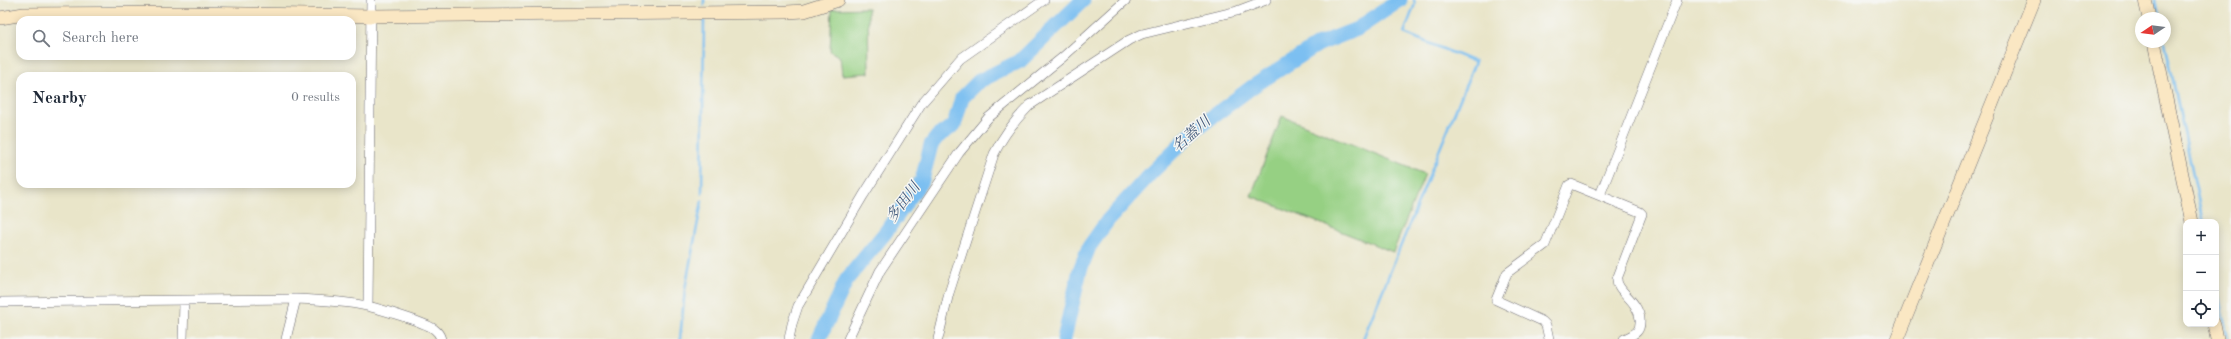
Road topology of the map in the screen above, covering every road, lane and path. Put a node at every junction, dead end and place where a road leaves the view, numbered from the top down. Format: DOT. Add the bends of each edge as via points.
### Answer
graph roads {
  1 [pos="371,0"];
  2 [pos="838,0"];
  3 [pos="1044,0"];
  4 [pos="1126,0"];
  5 [pos="1266,0"];
  6 [pos="1677,0"];
  7 [pos="2034,0"];
  8 [pos="2145,0"];
  9 [pos="2148,12"];
  10 [pos="371,16"];
  11 [pos="0,18"];
  12 [pos="2155,48"];
  13 [pos="1600,195"];
  14 [pos="2191,219"];
  15 [pos="296,299"];
  16 [pos="184,301"];
  17 [pos="0,302"];
  18 [pos="368,306"];
  19 [pos="2215,327"];
  20 [pos="183,339"];
  21 [pos="286,339"];
  22 [pos="441,339"];
  23 [pos="789,339"];
  24 [pos="848,339"];
  25 [pos="938,339"];
  26 [pos="1549,339"];
  27 [pos="1624,339"];
  28 [pos="1897,339"];
  29 [pos="2217,339"];
  1 -- 10 [label="street"];
  2 -- 10 [label="street" via="811,9 787,12"];
  3 -- 23 [label="street" via="960,60 921,104 798,306"];
  4 -- 24 [label="street" via="1063,57 988,118 959,153 880,271"];
  5 -- 25 [label="street" via="1237,11 1142,34 1030,105 994,154 949,294"];
  6 -- 13 [label="street"];
  7 -- 28 [label="street"];
  8 -- 9 [label="street"];
  10 -- 11 [label="street" via="189,13 24,14"];
  10 -- 18 [label="street"];
  12 -- 14 [label="street"];
  13 -- 26 [label="street" via="1574,184 1569,185 1545,246 1507,273 1496,300 1542,321 1546,325"];
  13 -- 27 [label="street" via="1642,214 1617,279 1618,287 1630,296 1639,315 1638,332"];
  15 -- 16 [label="street"];
  15 -- 18 [label="street"];
  15 -- 21 [label="street"];
  16 -- 17 [label="street"];
  16 -- 20 [label="street"];
  18 -- 22 [label="street" via="434,328"];
  19 -- 29 [label="street"];
}
